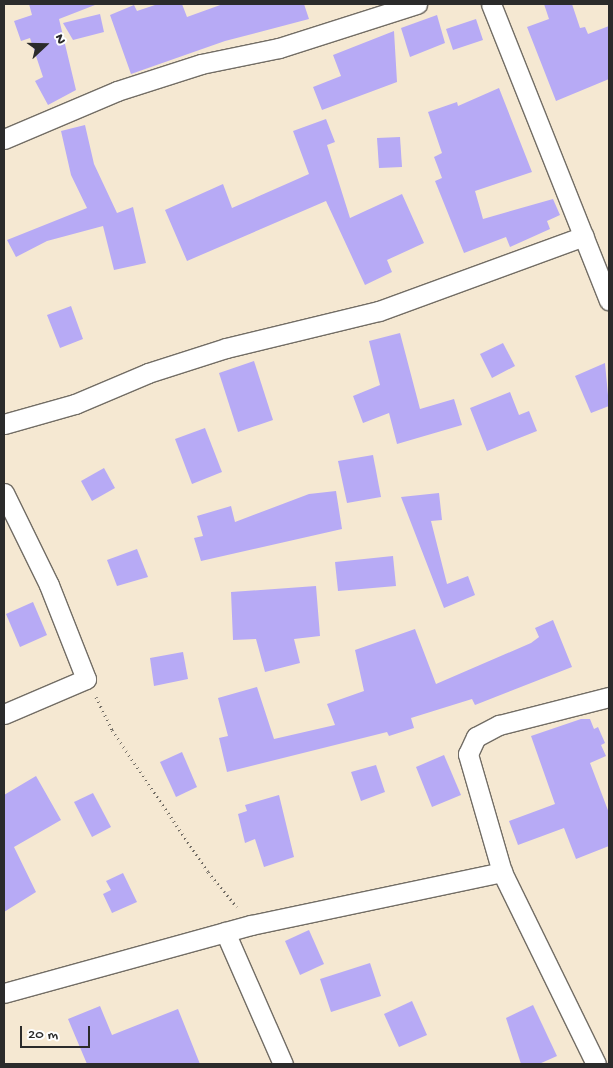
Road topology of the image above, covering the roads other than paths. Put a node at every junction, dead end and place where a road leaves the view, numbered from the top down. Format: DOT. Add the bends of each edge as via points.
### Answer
graph roads {
  1 [pos="416,4"];
  2 [pos="491,4"];
  3 [pos="4,138"];
  4 [pos="584,236"];
  5 [pos="607,292"];
  6 [pos="4,424"];
  7 [pos="4,493"];
  8 [pos="609,697"];
  9 [pos="4,714"];
  10 [pos="502,872"];
  11 [pos="225,932"];
  12 [pos="4,993"];
  13 [pos="283,1064"];
  14 [pos="596,1064"];
  1 -- 3 [label="street" via="279,48 201,64 117,91"];
  2 -- 4 [label="street"];
  4 -- 5 [label="street"];
  4 -- 6 [label="street" via="379,311 226,348 148,373 75,404"];
  7 -- 9 [label="street" via="49,585 86,679"];
  8 -- 10 [label="street" via="499,725 476,737 468,754"];
  10 -- 11 [label="street"];
  10 -- 14 [label="street"];
  11 -- 12 [label="street"];
  11 -- 13 [label="street"];
}
